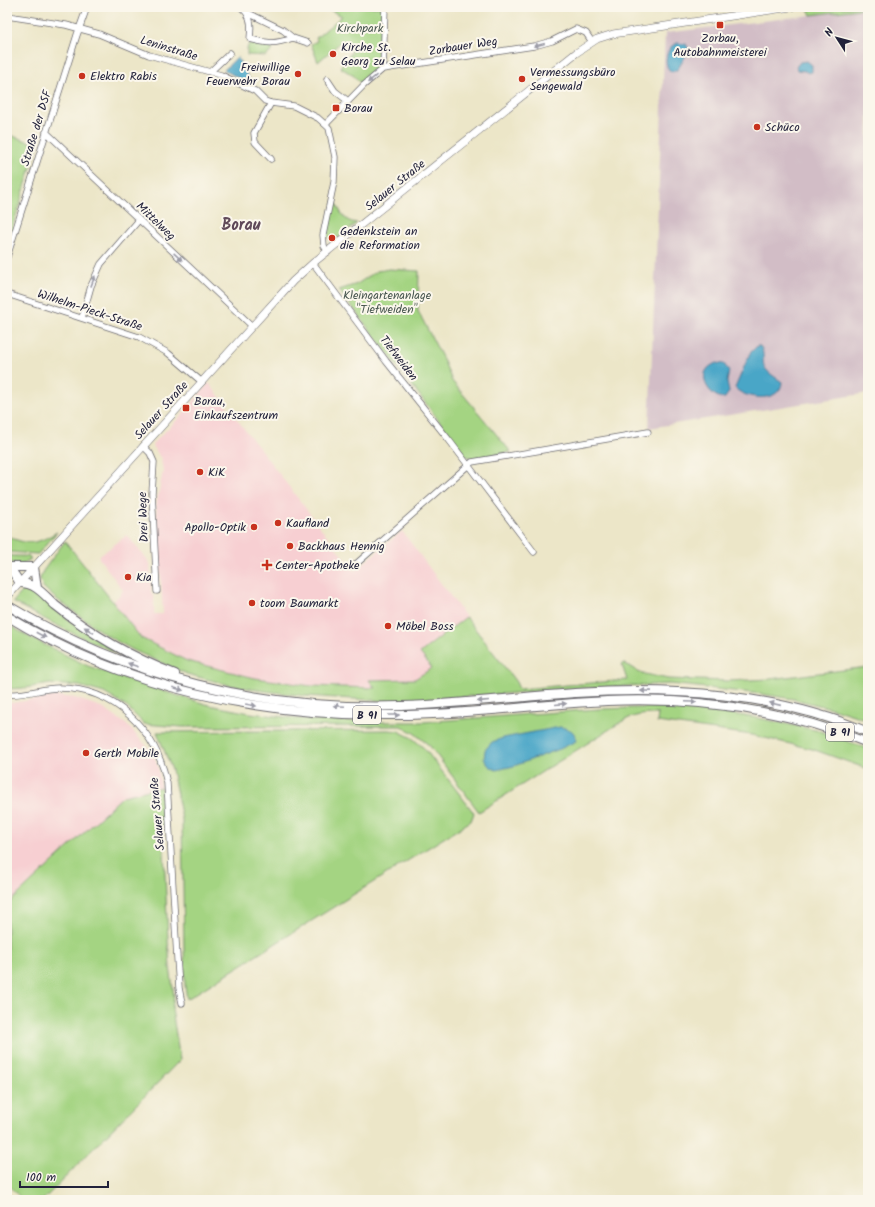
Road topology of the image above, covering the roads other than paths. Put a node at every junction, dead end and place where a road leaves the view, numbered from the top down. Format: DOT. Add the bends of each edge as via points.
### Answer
graph roads {
  1 [pos="87,7"];
  2 [pos="241,7"];
  3 [pos="385,7"];
  4 [pos="791,7"];
  5 [pos="246,12"];
  6 [pos="7,16"];
  7 [pos="79,28"];
  8 [pos="293,38"];
  9 [pos="592,42"];
  10 [pos="308,43"];
  11 [pos="230,52"];
  12 [pos="383,69"];
  13 [pos="211,71"];
  14 [pos="327,79"];
  15 [pos="348,101"];
  16 [pos="271,103"];
  17 [pos="326,124"];
  18 [pos="46,132"];
  19 [pos="271,159"];
  20 [pos="139,220"];
  21 [pos="328,252"];
  22 [pos="7,257"];
  23 [pos="313,264"];
  24 [pos="7,294"];
  25 [pos="82,318"];
  26 [pos="252,326"];
  27 [pos="202,382"];
  28 [pos="648,432"];
  29 [pos="143,446"];
  30 [pos="468,465"];
  31 [pos="534,552"];
  32 [pos="356,564"];
  33 [pos="8,566"];
  34 [pos="34,567"];
  35 [pos="20,583"];
  36 [pos="37,588"];
  37 [pos="157,591"];
  38 [pos="9,594"];
  39 [pos="7,605"];
  40 [pos="7,616"];
  41 [pos="196,685"];
  42 [pos="7,694"];
  43 [pos="868,732"];
  44 [pos="868,742"];
  45 [pos="182,1002"];
  1 -- 7 [label="street, Straße der DSF"];
  2 -- 5 [label="street"];
  3 -- 12 [label="street"];
  4 -- 9 [label="main road, Selauer Straße" via="622,32"];
  5 -- 8 [label="street" via="283,30"];
  5 -- 8 [label="street" via="250,17 250,39 271,44"];
  6 -- 7 [label="street, Leninstraße"];
  7 -- 13 [label="street, Leninstraße" via="149,55"];
  7 -- 18 [label="street, Straße der DSF"];
  8 -- 10 [label="street"];
  9 -- 12 [label="street, Zorbauer Weg, one-way" via="586,33 576,29 552,41 534,46"];
  9 -- 21 [label="main road, Selauer Straße"];
  11 -- 13 [label="street"];
  12 -- 15 [label="street, one-way"];
  13 -- 16 [label="street, Leninstraße" via="255,91"];
  14 -- 15 [label="street" via="335,91"];
  15 -- 17 [label="street"];
  16 -- 17 [label="street, Leninstraße" via="294,106"];
  16 -- 19 [label="street" via="254,133 255,142"];
  17 -- 21 [label="street" via="335,149 336,164 323,235 324,246"];
  18 -- 20 [label="street, Mittelweg"];
  18 -- 22 [label="street, Straße der DSF"];
  25 -- 20 [label="street, one-way" via="90,286 101,264"];
  20 -- 26 [label="street, Mittelweg, one-way"];
  21 -- 23 [label="main road, Selauer Straße"];
  23 -- 26 [label="main road, Selauer Straße"];
  23 -- 30 [label="street, Tiefweiden"];
  24 -- 25 [label="street, Wilhelm-Pieck-Straße"];
  25 -- 27 [label="street, Wilhelm-Pieck-Straße" via="149,342 168,353"];
  26 -- 27 [label="main road, Selauer Straße"];
  27 -- 29 [label="main road, Selauer Straße"];
  28 -- 30 [label="street" via="472,462"];
  29 -- 34 [label="main road, Selauer Straße"];
  29 -- 37 [label="street, Drei Wege" via="152,456 154,465 152,493"];
  30 -- 31 [label="street, Tiefweiden"];
  30 -- 32 [label="street"];
  33 -- 34 [label="highway"];
  33 -- 35 [label="highway"];
  34 -- 35 [label="main road, Selauer Straße"];
  34 -- 36 [label="highway"];
  35 -- 36 [label="highway"];
  35 -- 38 [label="main road, Selauer Straße"];
  41 -- 36 [label="highway, one-way" via="189,678 156,666 106,641 67,614"];
  41 -- 39 [label="highway, B 91, one-way" via="103,654"];
  40 -- 44 [label="highway, B 91, one-way" via="69,649 130,674 192,693 267,708 332,715 400,716 608,701 696,702 728,705 810,722"];
  43 -- 41 [label="highway, B 91, one-way" via="813,713 755,699 703,694 606,692 460,703 364,706 300,703"];
  42 -- 45 [label="street, Selauer Straße" via="59,688 92,694 128,714 152,742 163,764 167,784 177,966"];
}
